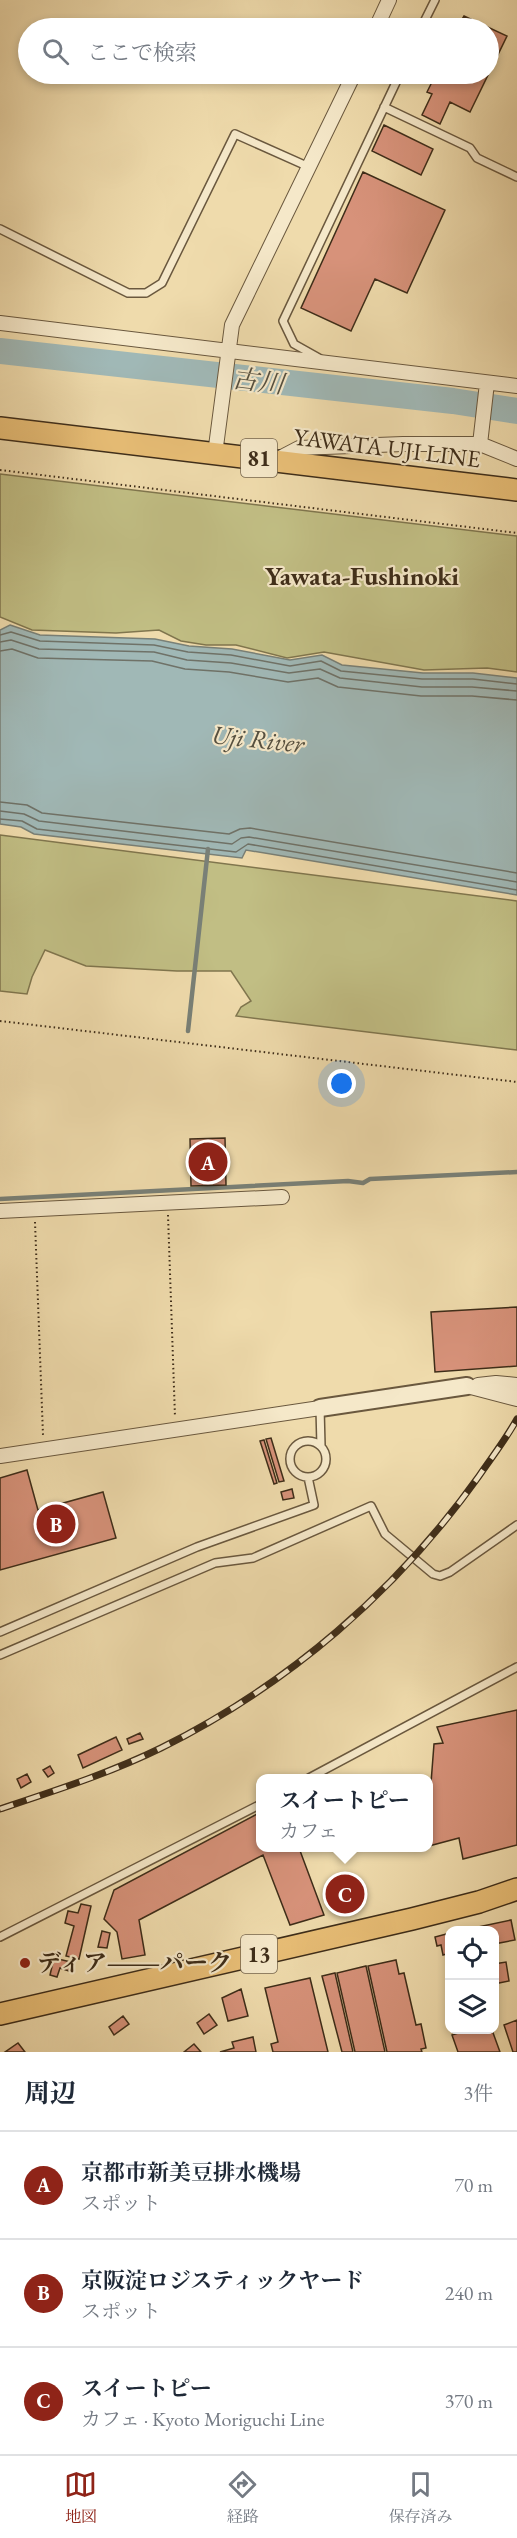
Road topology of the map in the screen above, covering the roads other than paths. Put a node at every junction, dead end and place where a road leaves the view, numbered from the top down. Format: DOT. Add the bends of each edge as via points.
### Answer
graph roads {
  1 [pos="390,0"];
  2 [pos="435,0"];
  3 [pos="381,18"];
  4 [pos="426,18"];
  5 [pos="349,84"];
  6 [pos="395,84"];
  7 [pos="384,107"];
  8 [pos="309,167"];
  9 [pos="517,177"];
  10 [pos="0,230"];
  11 [pos="0,323"];
  12 [pos="229,351"];
  13 [pos="329,364"];
  14 [pos="517,386"];
  15 [pos="487,389"];
  16 [pos="0,428"];
  17 [pos="480,444"];
  18 [pos="215,454"];
  19 [pos="517,459"];
  20 [pos="276,460"];
  21 [pos="517,490"];
  22 [pos="282,1197"];
  23 [pos="0,1211"];
  24 [pos="517,1385"];
  25 [pos="467,1386"];
  26 [pos="517,1399"];
  27 [pos="320,1408"];
  28 [pos="321,1446"];
  29 [pos="0,1456"];
  30 [pos="308,1477"];
  31 [pos="517,1525"];
  32 [pos="0,1632"];
  33 [pos="0,1655"];
  34 [pos="517,1667"];
  35 [pos="318,1774"];
  36 [pos="256,1807"];
  37 [pos="517,1889"];
  38 [pos="0,1937"];
  39 [pos="0,2014"];
  1 -- 3 [label="street"];
  2 -- 4 [label="lane"];
  5 -- 8 [label="street"];
  6 -- 7 [label="lane"];
  7 -- 9 [label="lane" via="470,148 477,158"];
  7 -- 13 [label="lane" via="283,321 294,344"];
  8 -- 10 [label="lane" via="235,134 162,283 146,292 128,293"];
  8 -- 12 [label="street" via="232,325"];
  11 -- 12 [label="street"];
  12 -- 13 [label="street"];
  12 -- 18 [label="street"];
  13 -- 15 [label="street"];
  14 -- 15 [label="street"];
  15 -- 17 [label="street"];
  16 -- 18 [label="main road, YAWATA UJI LINE / 81"];
  17 -- 19 [label="street"];
  17 -- 20 [label="street" via="299,448"];
  18 -- 20 [label="main road, YAWATA UJI LINE / 81"];
  20 -- 21 [label="main road, YAWATA UJI LINE / 81"];
  22 -- 23 [label="street"];
  24 -- 25 [label="street"];
  25 -- 26 [label="street"];
  25 -- 27 [label="street"];
  27 -- 28 [label="lane"];
  27 -- 29 [label="street"];
  28 -- 30 [label="lane" via="326,1455 325,1465 319,1473"];
  28 -- 30 [label="lane" via="305,1441 292,1452 293,1469"];
  30 -- 32 [label="lane" via="315,1505 197,1547"];
  31 -- 33 [label="lane" via="440,1576 385,1534 371,1506 253,1558 215,1563"];
  34 -- 35 [label="lane"];
  36 -- 38 [label="lane"];
  37 -- 39 [label="main road, 13" via="479,1902"];
}
